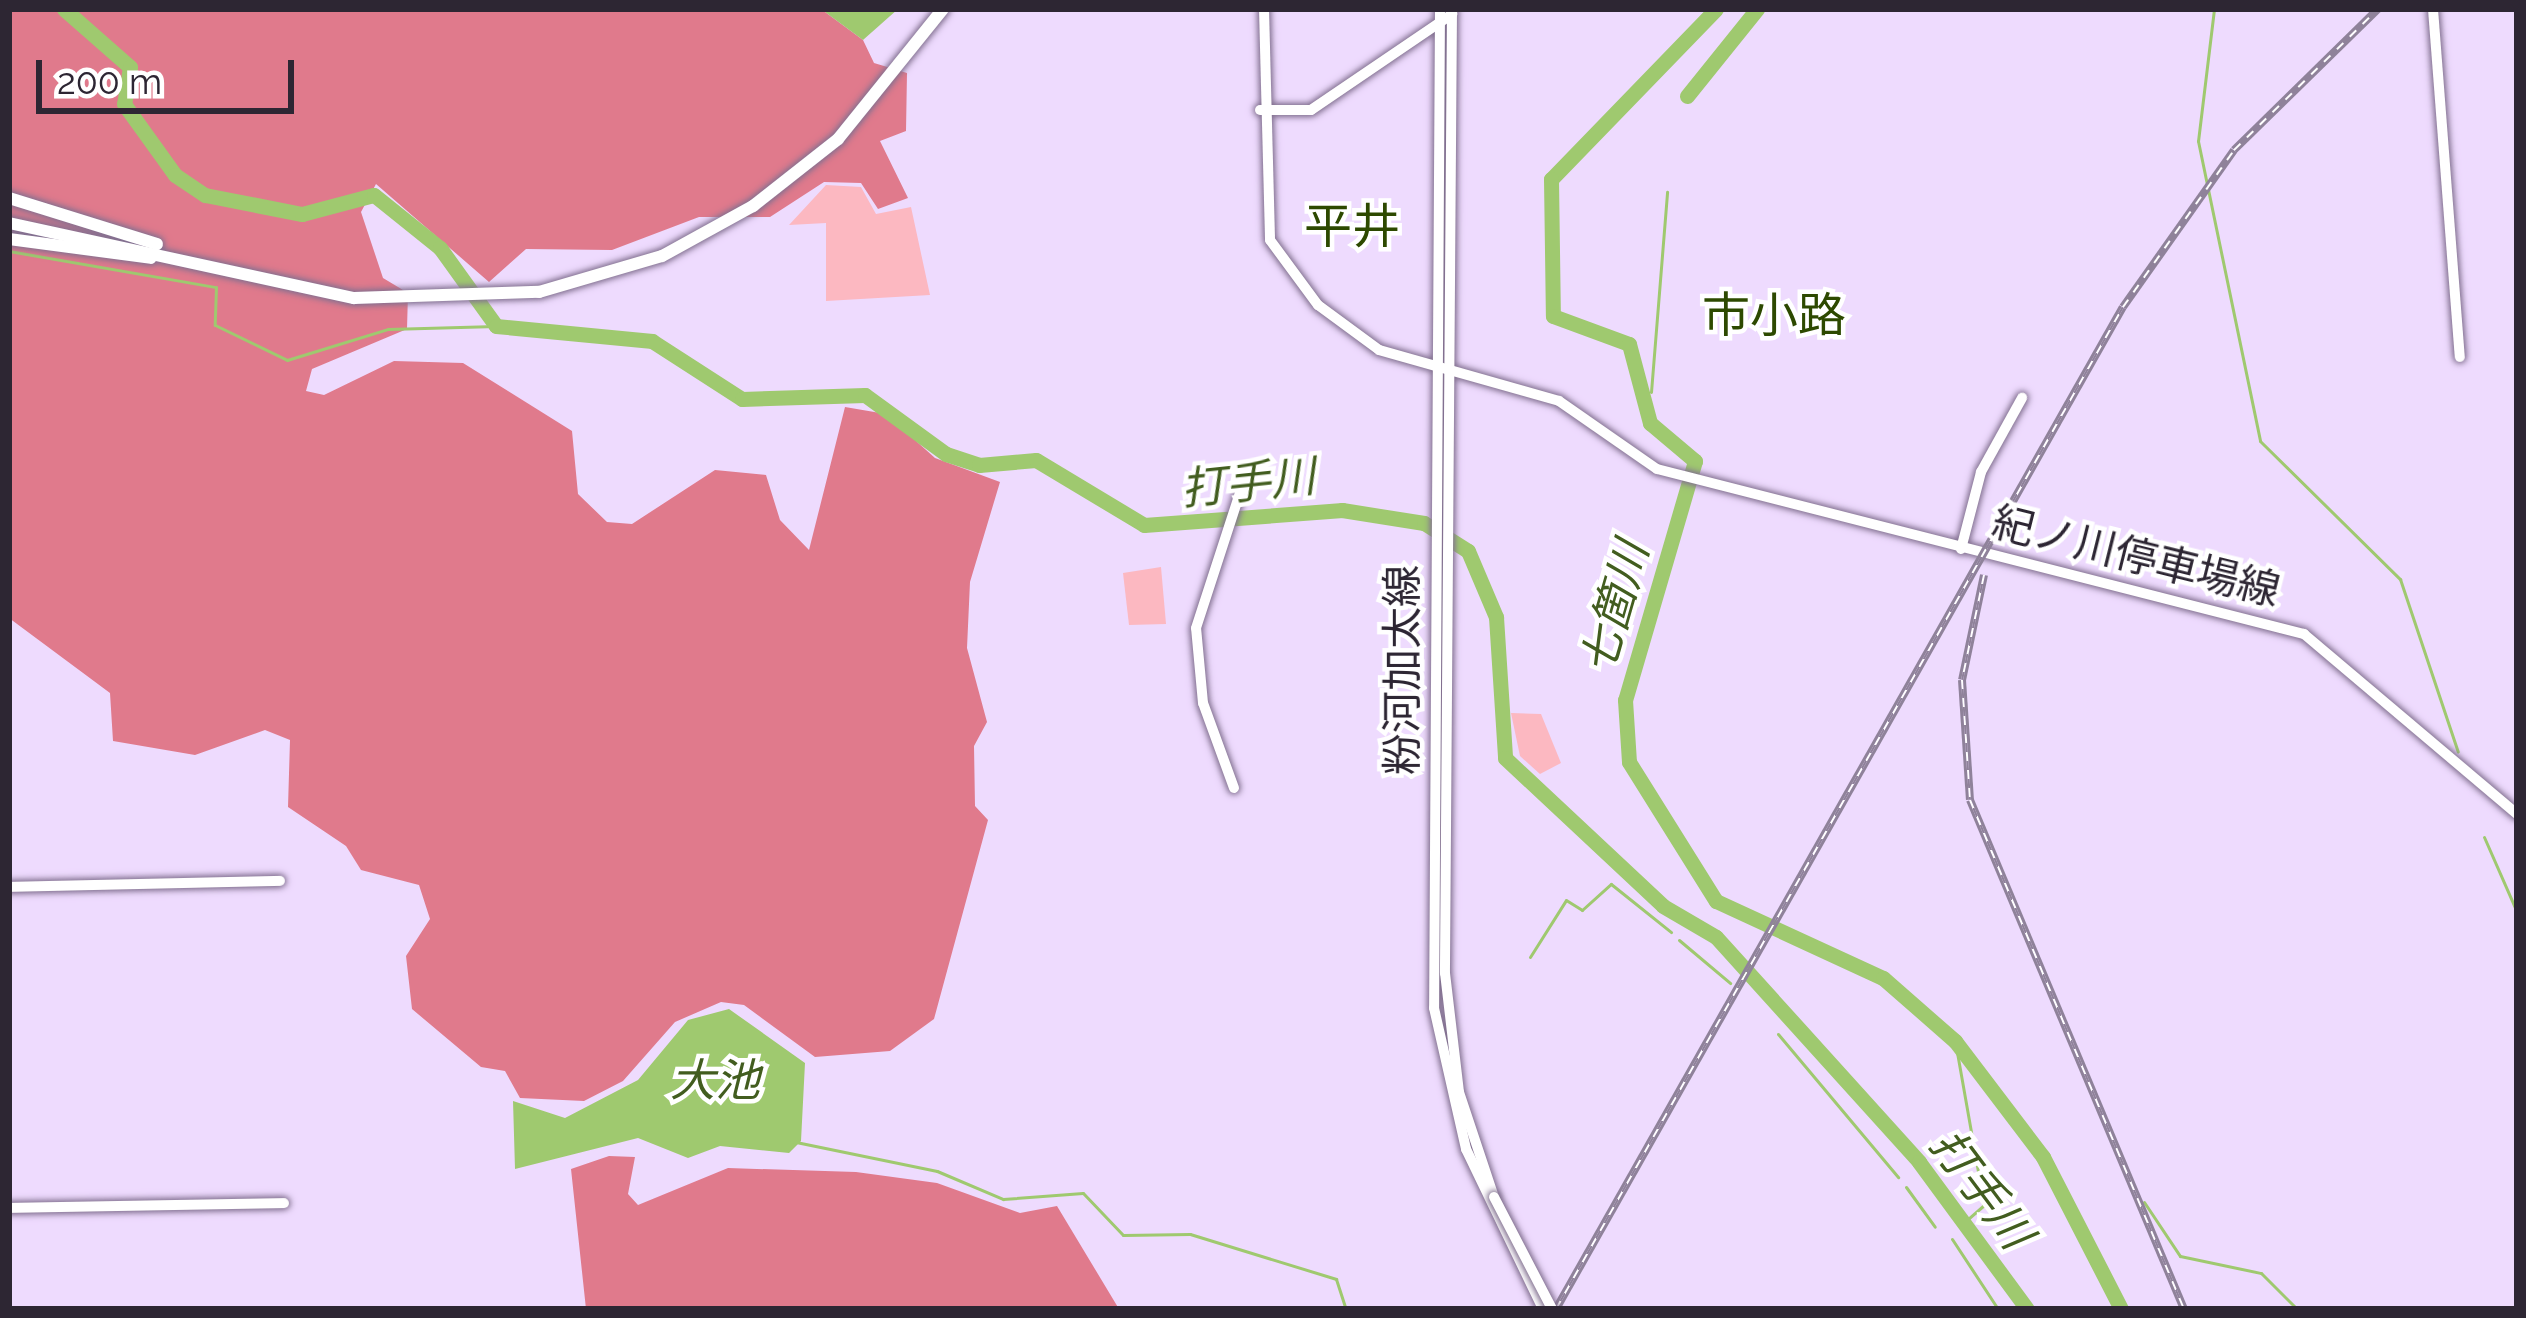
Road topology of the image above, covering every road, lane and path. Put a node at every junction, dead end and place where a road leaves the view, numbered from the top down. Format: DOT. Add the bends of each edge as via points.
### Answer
graph roads {
  1 [pos="943,9"];
  2 [pos="1264,9"];
  3 [pos="2433,9"];
  4 [pos="1446,13"];
  5 [pos="1260,110"];
  6 [pos="9,198"];
  7 [pos="9,223"];
  8 [pos="9,239"];
  9 [pos="216,266"];
  10 [pos="276,282"];
  11 [pos="2460,357"];
  12 [pos="1443,374"];
  13 [pos="2022,398"];
  14 [pos="1246,474"];
  15 [pos="1961,549"];
  16 [pos="1234,788"];
  17 [pos="2517,814"];
  18 [pos="280,881"];
  19 [pos="9,887"];
  20 [pos="1490,1198"];
  21 [pos="284,1203"];
  22 [pos="9,1208"];
  23 [pos="1543,1309"];
  24 [pos="1552,1309"];
  1 -- 10 [label="highway" via="838,139 753,206 662,256 507,298 400,302"];
  2 -- 5 [label="main road, 紀ノ川停車場線"];
  3 -- 11 [label="main road"];
  4 -- 5 [label="main road" via="1311,110"];
  4 -- 12 [label="main road, 粉河加太線"];
  5 -- 12 [label="main road, 紀ノ川停車場線" via="1264,215 1295,281 1378,350"];
  6 -- 9 [label="highway"];
  7 -- 9 [label="highway"];
  8 -- 10 [label="highway"];
  9 -- 10 [label="highway"];
  12 -- 15 [label="main road, 紀ノ川停車場線" via="1559,401 1645,464"];
  12 -- 20 [label="main road, 粉河加太線" via="1448,1009 1463,1112"];
  13 -- 15 [label="main road" via="1981,472"];
  14 -- 16 [label="main road" via="1222,528 1196,628 1203,703"];
  15 -- 17 [label="main road, 紀ノ川停車場線" via="2304,634"];
  18 -- 19 [label="main road"];
  20 -- 23 [label="main road, 粉河加太線, bridge"];
  20 -- 24 [label="main road, 粉河加太線, bridge"];
  21 -- 22 [label="main road"];
}
